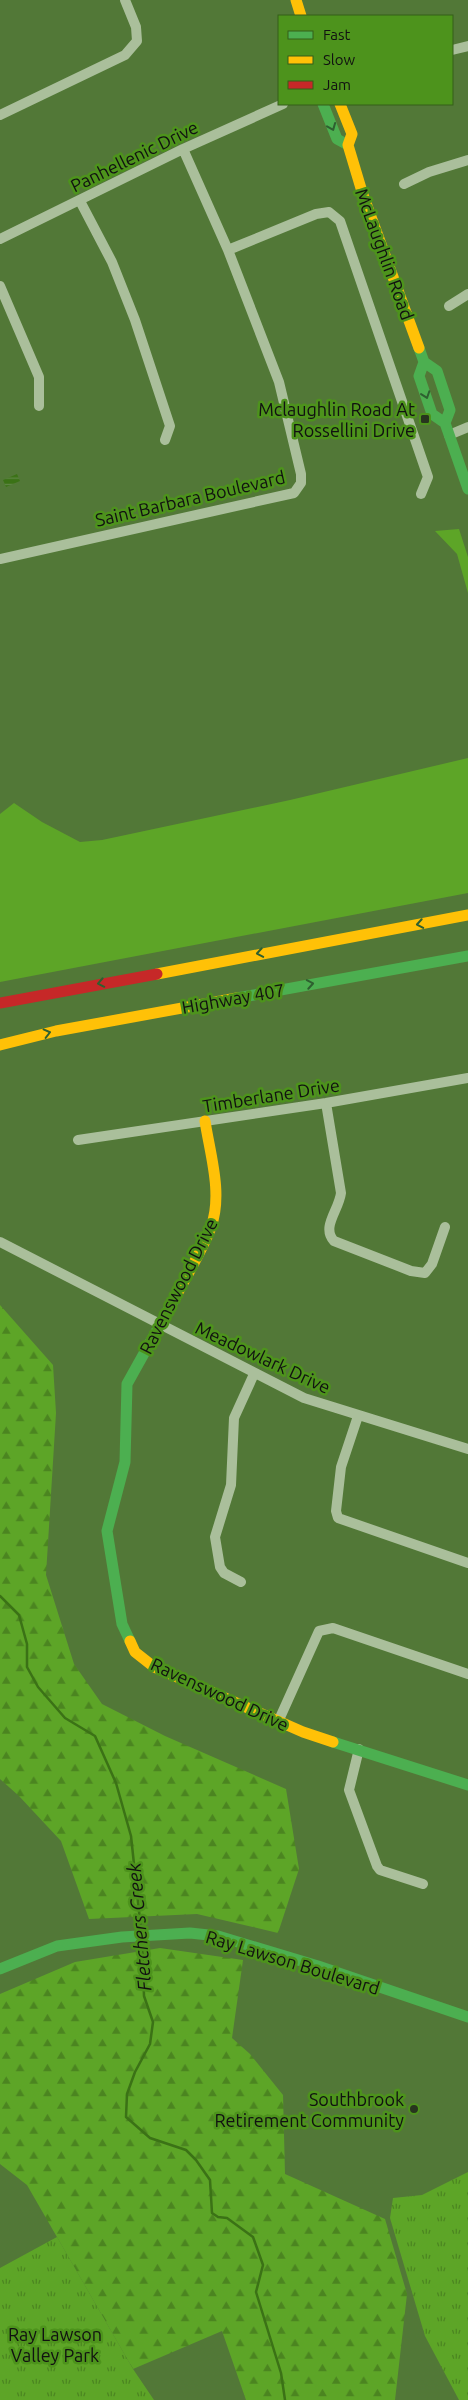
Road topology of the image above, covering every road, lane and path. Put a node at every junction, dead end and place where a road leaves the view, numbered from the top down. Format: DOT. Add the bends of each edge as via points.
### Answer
graph roads {
  1 [pos="127,0"];
  2 [pos="296,0"];
  3 [pos="301,15"];
  4 [pos="468,46"];
  5 [pos="453,50"];
  6 [pos="281,105"];
  7 [pos="323,105"];
  8 [pos="340,105"];
  9 [pos="0,115"];
  10 [pos="348,145"];
  11 [pos="183,149"];
  12 [pos="468,160"];
  13 [pos="404,184"];
  14 [pos="80,200"];
  15 [pos="0,238"];
  16 [pos="228,250"];
  17 [pos="0,286"];
  18 [pos="468,294"];
  19 [pos="449,306"];
  20 [pos="424,362"];
  21 [pos="39,406"];
  22 [pos="445,423"];
  23 [pos="468,427"];
  24 [pos="449,435"];
  25 [pos="165,440"];
  26 [pos="468,489"];
  27 [pos="421,494"];
  28 [pos="0,559"];
  29 [pos="468,915"];
  30 [pos="468,956"];
  31 [pos="0,1003"];
  32 [pos="0,1045"];
  33 [pos="468,1078"];
  34 [pos="326,1103"];
  35 [pos="205,1121"];
  36 [pos="78,1140"];
  37 [pos="445,1227"];
  38 [pos="0,1242"];
  39 [pos="160,1326"];
  40 [pos="254,1374"];
  41 [pos="358,1416"];
  42 [pos="468,1449"];
  43 [pos="468,1563"];
  44 [pos="241,1582"];
  45 [pos="468,1674"];
  46 [pos="278,1722"];
  47 [pos="359,1749"];
  48 [pos="468,1785"];
  49 [pos="423,1884"];
  50 [pos="0,1969"];
  51 [pos="468,2017"];
  1 -- 9 [label="street" via="136,27 136,41 125,55"];
  2 -- 3 [label="main road"];
  4 -- 5 [label="street"];
  6 -- 11 [label="street, Panhellenic Drive"];
  7 -- 10 [label="main road, McLaughlin Road, one-way" via="337,139"];
  8 -- 10 [label="main road, McLaughlin Road" via="352,134"];
  10 -- 20 [label="main road, McLaughlin Road"];
  11 -- 14 [label="street, Panhellenic Drive"];
  11 -- 16 [label="street, Saint Barbara Boulevard"];
  12 -- 13 [label="street"];
  14 -- 15 [label="street, Panhellenic Drive"];
  14 -- 25 [label="street" via="112,262 136,320 170,426"];
  16 -- 27 [label="street" via="316,214 329,212 340,222 428,477"];
  16 -- 28 [label="street, Saint Barbara Boulevard" via="279,382 301,474 301,482 294,493"];
  17 -- 21 [label="street" via="39,377"];
  18 -- 19 [label="street"];
  20 -- 22 [label="main road, McLaughlin Road" via="437,372 450,410"];
  20 -- 22 [label="main road, McLaughlin Road, one-way" via="419,376 432,414"];
  22 -- 24 [label="main road, McLaughlin Road"];
  23 -- 24 [label="street"];
  24 -- 26 [label="main road, McLaughlin Road"];
  29 -- 31 [label="main road, one-way"];
  32 -- 30 [label="main road, Highway 407, one-way" via="56,1031"];
  33 -- 34 [label="street, Timberlane Drive"];
  34 -- 35 [label="street, Timberlane Drive"];
  34 -- 37 [label="street" via="340,1193 338,1208 328,1228 329,1236 334,1241 411,1271 425,1273 432,1264"];
  35 -- 36 [label="street, Timberlane Drive"];
  35 -- 39 [label="main road, Ravenswood Drive" via="216,1211"];
  38 -- 39 [label="street, Meadowlark Drive"];
  39 -- 40 [label="street, Meadowlark Drive"];
  39 -- 46 [label="main road, Ravenswood Drive" via="127,1384 125,1462 107,1531 122,1624 135,1652 154,1667"];
  40 -- 41 [label="street, Meadowlark Drive" via="304,1398"];
  40 -- 44 [label="street" via="234,1418 231,1485 214,1537 220,1567 224,1573"];
  41 -- 42 [label="street, Meadowlark Drive"];
  41 -- 43 [label="street" via="341,1467 338,1518"];
  45 -- 46 [label="street" via="325,1628 319,1631"];
  46 -- 47 [label="main road, Ravenswood Drive"];
  47 -- 48 [label="main road, Ravenswood Drive"];
  47 -- 49 [label="street" via="349,1790 377,1866 380,1870"];
  50 -- 51 [label="main road, Ray Lawson Boulevard" via="57,1946 122,1936 190,1933 218,1936 318,1966"];
}
